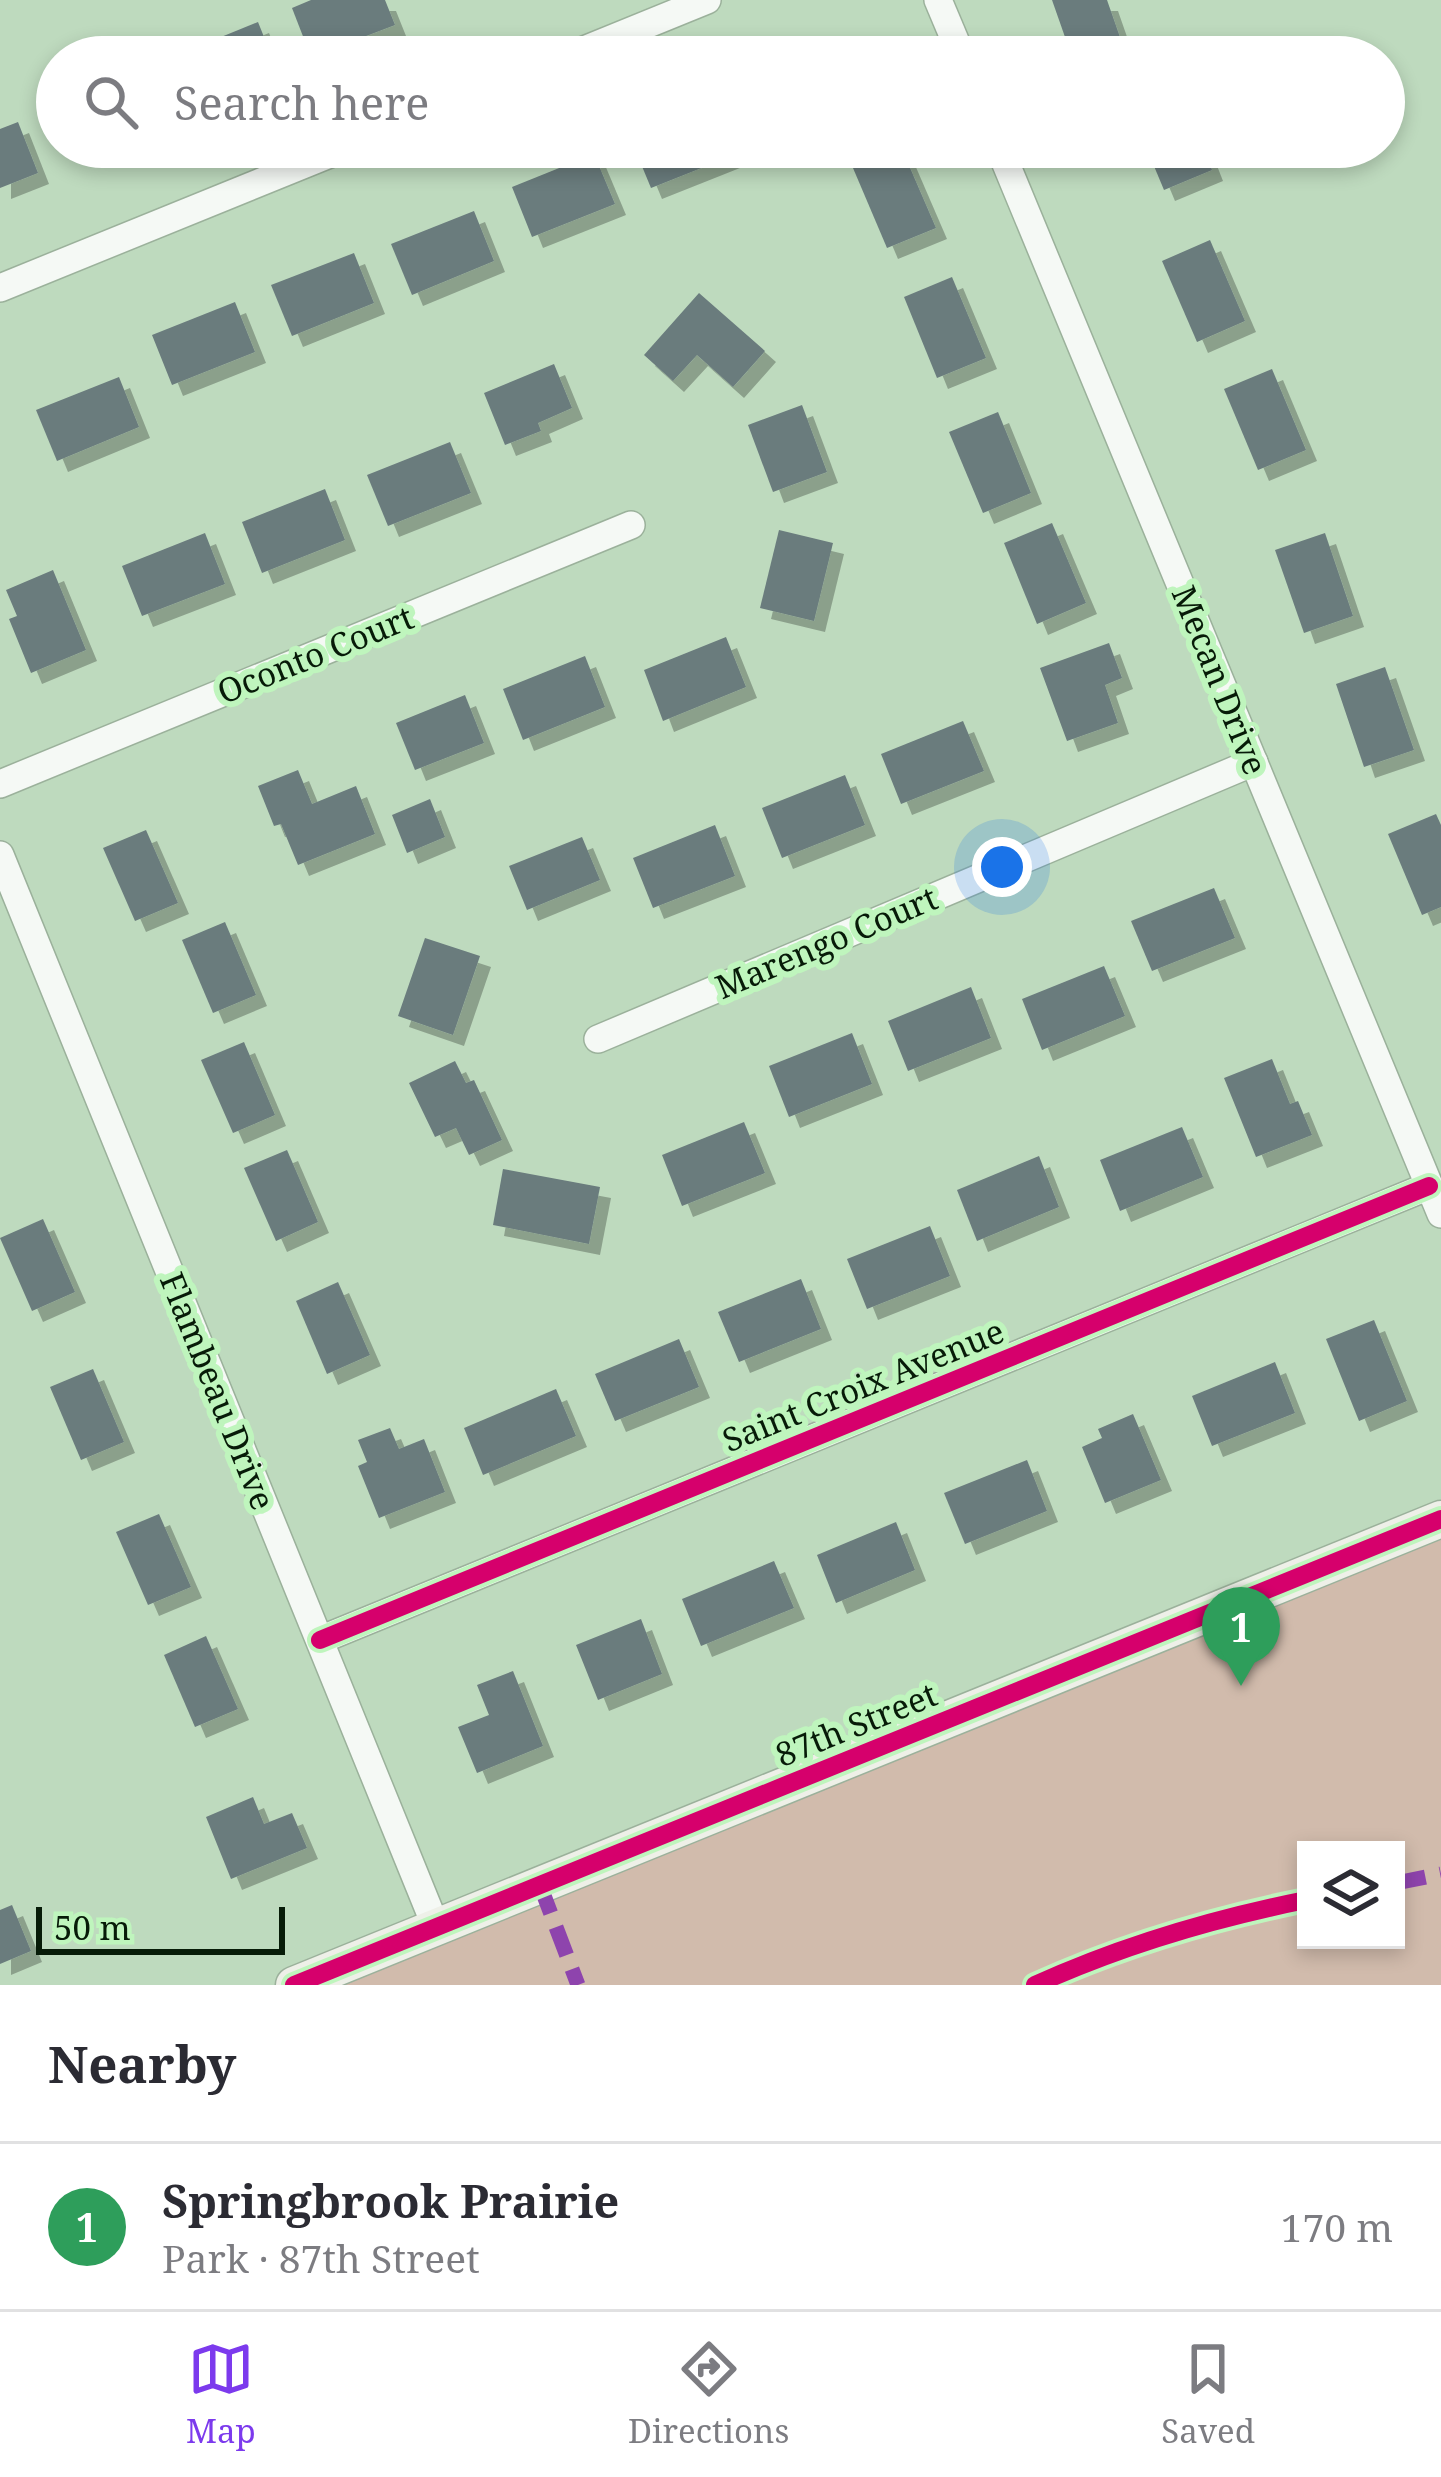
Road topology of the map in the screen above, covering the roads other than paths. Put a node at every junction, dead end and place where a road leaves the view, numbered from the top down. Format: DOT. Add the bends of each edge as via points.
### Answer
graph roads {
  1 [pos="707,0"];
  2 [pos="938,0"];
  3 [pos="619,36"];
  4 [pos="953,36"];
  5 [pos="294,168"];
  6 [pos="1008,168"];
  7 [pos="0,288"];
  8 [pos="631,525"];
  9 [pos="1254,762"];
  10 [pos="0,784"];
  11 [pos="0,855"];
  12 [pos="598,1039"];
  13 [pos="1429,1186"];
  14 [pos="1441,1214"];
  15 [pos="1441,1520"];
  16 [pos="320,1640"];
  17 [pos="436,1927"];
  18 [pos="294,1985"];
  1 -- 3 [label="street"];
  2 -- 4 [label="street"];
  5 -- 7 [label="street"];
  6 -- 9 [label="street, Mecan Drive"];
  8 -- 10 [label="street, Oconto Court"];
  9 -- 12 [label="street, Marengo Court"];
  9 -- 13 [label="street, Mecan Drive"];
  11 -- 16 [label="street, Flambeau Drive"];
  13 -- 14 [label="street, Mecan Drive"];
  13 -- 16 [label="street, Saint Croix Avenue"];
  15 -- 17 [label="street, 87th Street"];
  16 -- 17 [label="street, Flambeau Drive"];
  17 -- 18 [label="street, 87th Street"];
}
